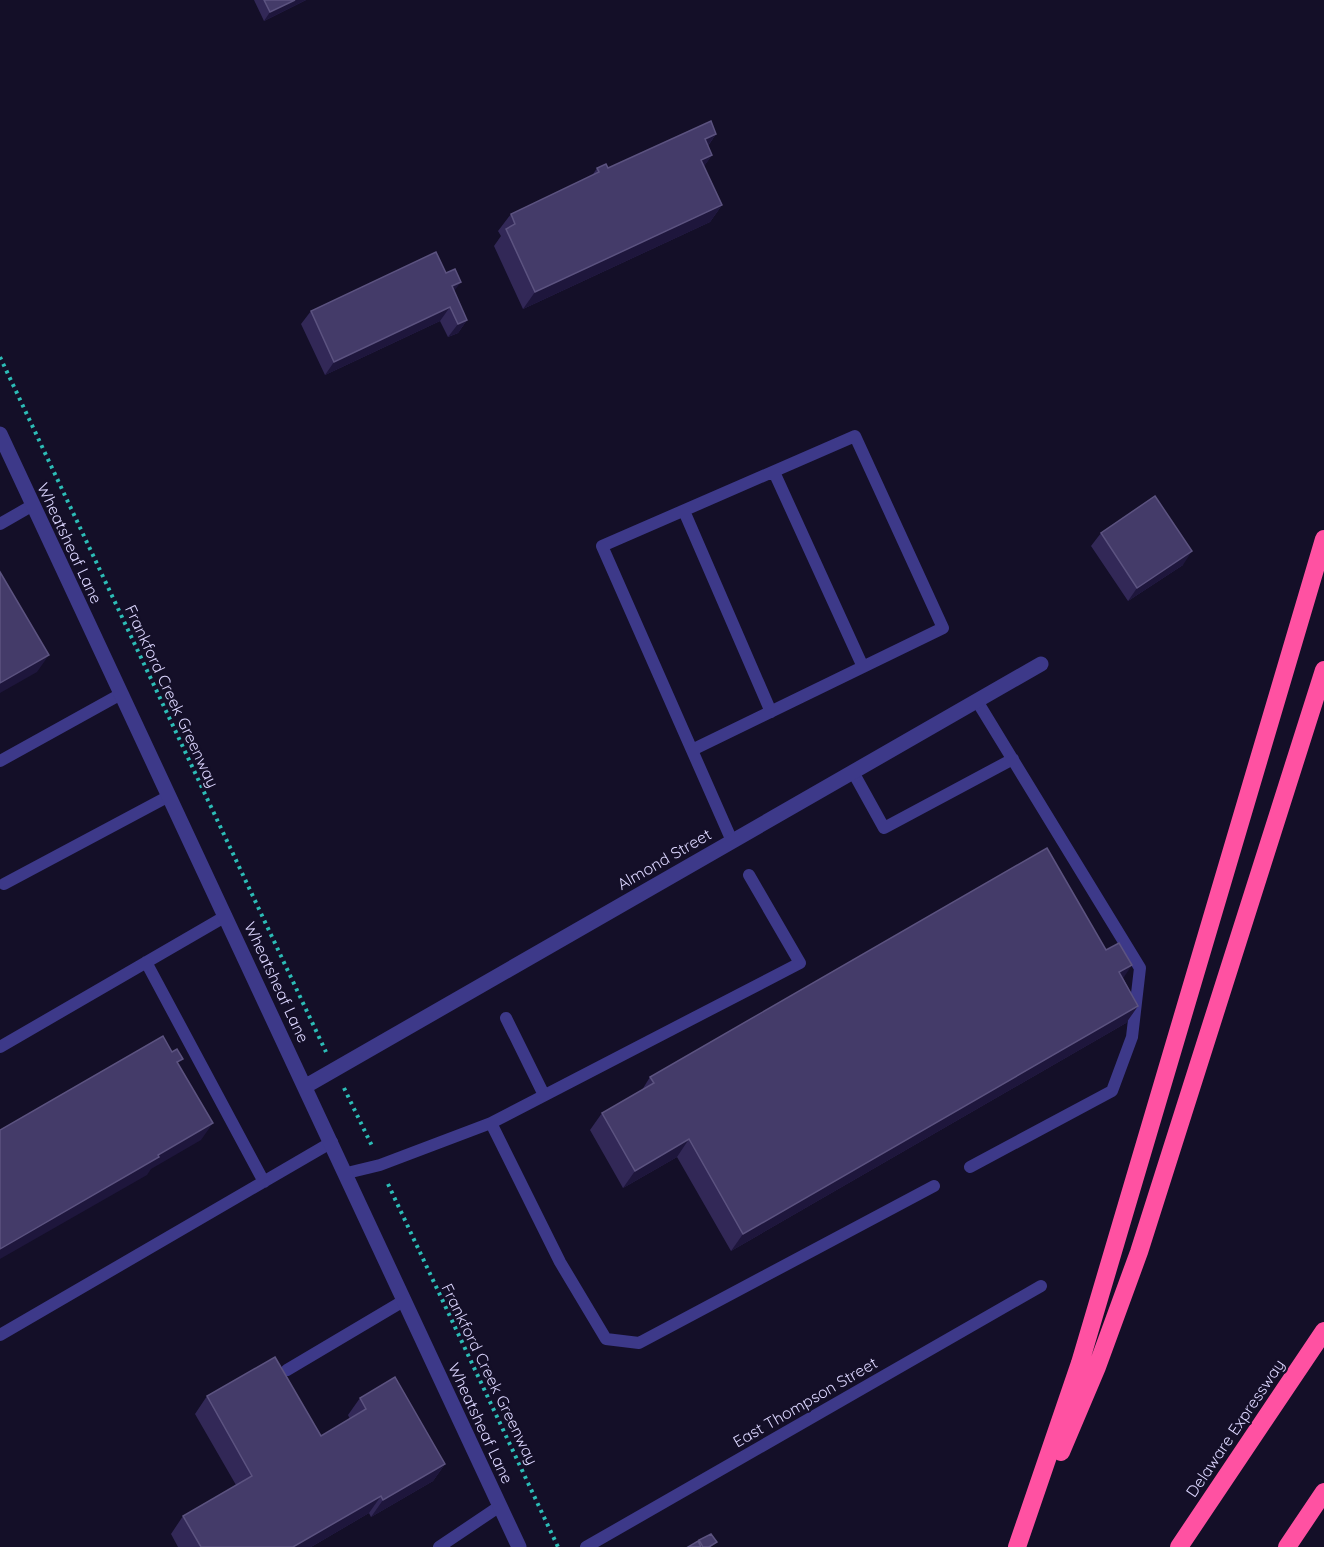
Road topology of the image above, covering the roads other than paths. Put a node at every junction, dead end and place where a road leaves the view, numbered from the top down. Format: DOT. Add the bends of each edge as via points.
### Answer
graph roads {
  1 [pos="0,434"];
  2 [pos="774,472"];
  3 [pos="33,505"];
  4 [pos="684,511"];
  5 [pos="0,524"];
  6 [pos="1324,539"];
  7 [pos="1041,664"];
  8 [pos="863,667"];
  9 [pos="1324,670"];
  10 [pos="121,694"];
  11 [pos="977,700"];
  12 [pos="771,712"];
  13 [pos="692,750"];
  14 [pos="1013,759"];
  15 [pos="0,761"];
  16 [pos="853,772"];
  17 [pos="169,796"];
  18 [pos="732,841"];
  19 [pos="749,875"];
  20 [pos="4,884"];
  21 [pos="225,916"];
  22 [pos="146,962"];
  23 [pos="506,1018"];
  24 [pos="0,1047"];
  25 [pos="306,1086"];
  26 [pos="544,1095"];
  27 [pos="490,1123"];
  28 [pos="332,1142"];
  29 [pos="970,1167"];
  30 [pos="346,1173"];
  31 [pos="264,1182"];
  32 [pos="934,1186"];
  33 [pos="1041,1286"];
  34 [pos="405,1300"];
  35 [pos="1324,1331"];
  36 [pos="0,1335"];
  37 [pos="1089,1365"];
  38 [pos="287,1370"];
  39 [pos="1324,1492"];
  40 [pos="500,1506"];
  41 [pos="439,1547"];
  42 [pos="519,1547"];
  43 [pos="586,1547"];
  44 [pos="1019,1547"];
  45 [pos="1179,1547"];
  46 [pos="1287,1547"];
  1 -- 3 [label="street, Wheatsheaf Lane"];
  2 -- 4 [label="lane"];
  2 -- 8 [label="lane"];
  2 -- 8 [label="lane" via="855,436 938,617 943,628"];
  3 -- 5 [label="lane"];
  3 -- 10 [label="street, Wheatsheaf Lane"];
  4 -- 12 [label="lane"];
  4 -- 13 [label="lane" via="602,546"];
  6 -- 37 [label="highway"];
  7 -- 11 [label="street, Almond Street"];
  8 -- 12 [label="lane"];
  9 -- 37 [label="highway" via="1139,1252"];
  10 -- 15 [label="lane"];
  10 -- 17 [label="street, Wheatsheaf Lane"];
  11 -- 14 [label="lane"];
  11 -- 16 [label="street, Almond Street"];
  12 -- 13 [label="lane"];
  13 -- 18 [label="lane"];
  14 -- 16 [label="lane" via="884,828"];
  14 -- 29 [label="lane" via="1140,968 1132,1036 1112,1091"];
  16 -- 18 [label="street, Almond Street"];
  17 -- 20 [label="lane"];
  17 -- 21 [label="street, Wheatsheaf Lane"];
  18 -- 25 [label="street, Almond Street"];
  19 -- 26 [label="lane" via="800,963"];
  21 -- 22 [label="lane"];
  21 -- 25 [label="street, Wheatsheaf Lane"];
  22 -- 24 [label="lane"];
  22 -- 31 [label="lane"];
  23 -- 26 [label="lane"];
  25 -- 28 [label="street, Wheatsheaf Lane"];
  26 -- 27 [label="lane"];
  27 -- 30 [label="lane" via="380,1165"];
  27 -- 32 [label="lane" via="560,1262 606,1339 639,1343"];
  28 -- 30 [label="street, Wheatsheaf Lane"];
  28 -- 31 [label="lane"];
  30 -- 34 [label="street, Wheatsheaf Lane"];
  31 -- 36 [label="lane"];
  33 -- 43 [label="lane, East Thompson Street"];
  34 -- 38 [label="lane"];
  34 -- 40 [label="street, Wheatsheaf Lane"];
  35 -- 45 [label="highway, Delaware Expressway"];
  37 -- 44 [label="highway"];
  39 -- 46 [label="highway"];
  40 -- 41 [label="lane"];
  40 -- 42 [label="street, Wheatsheaf Lane"];
}
